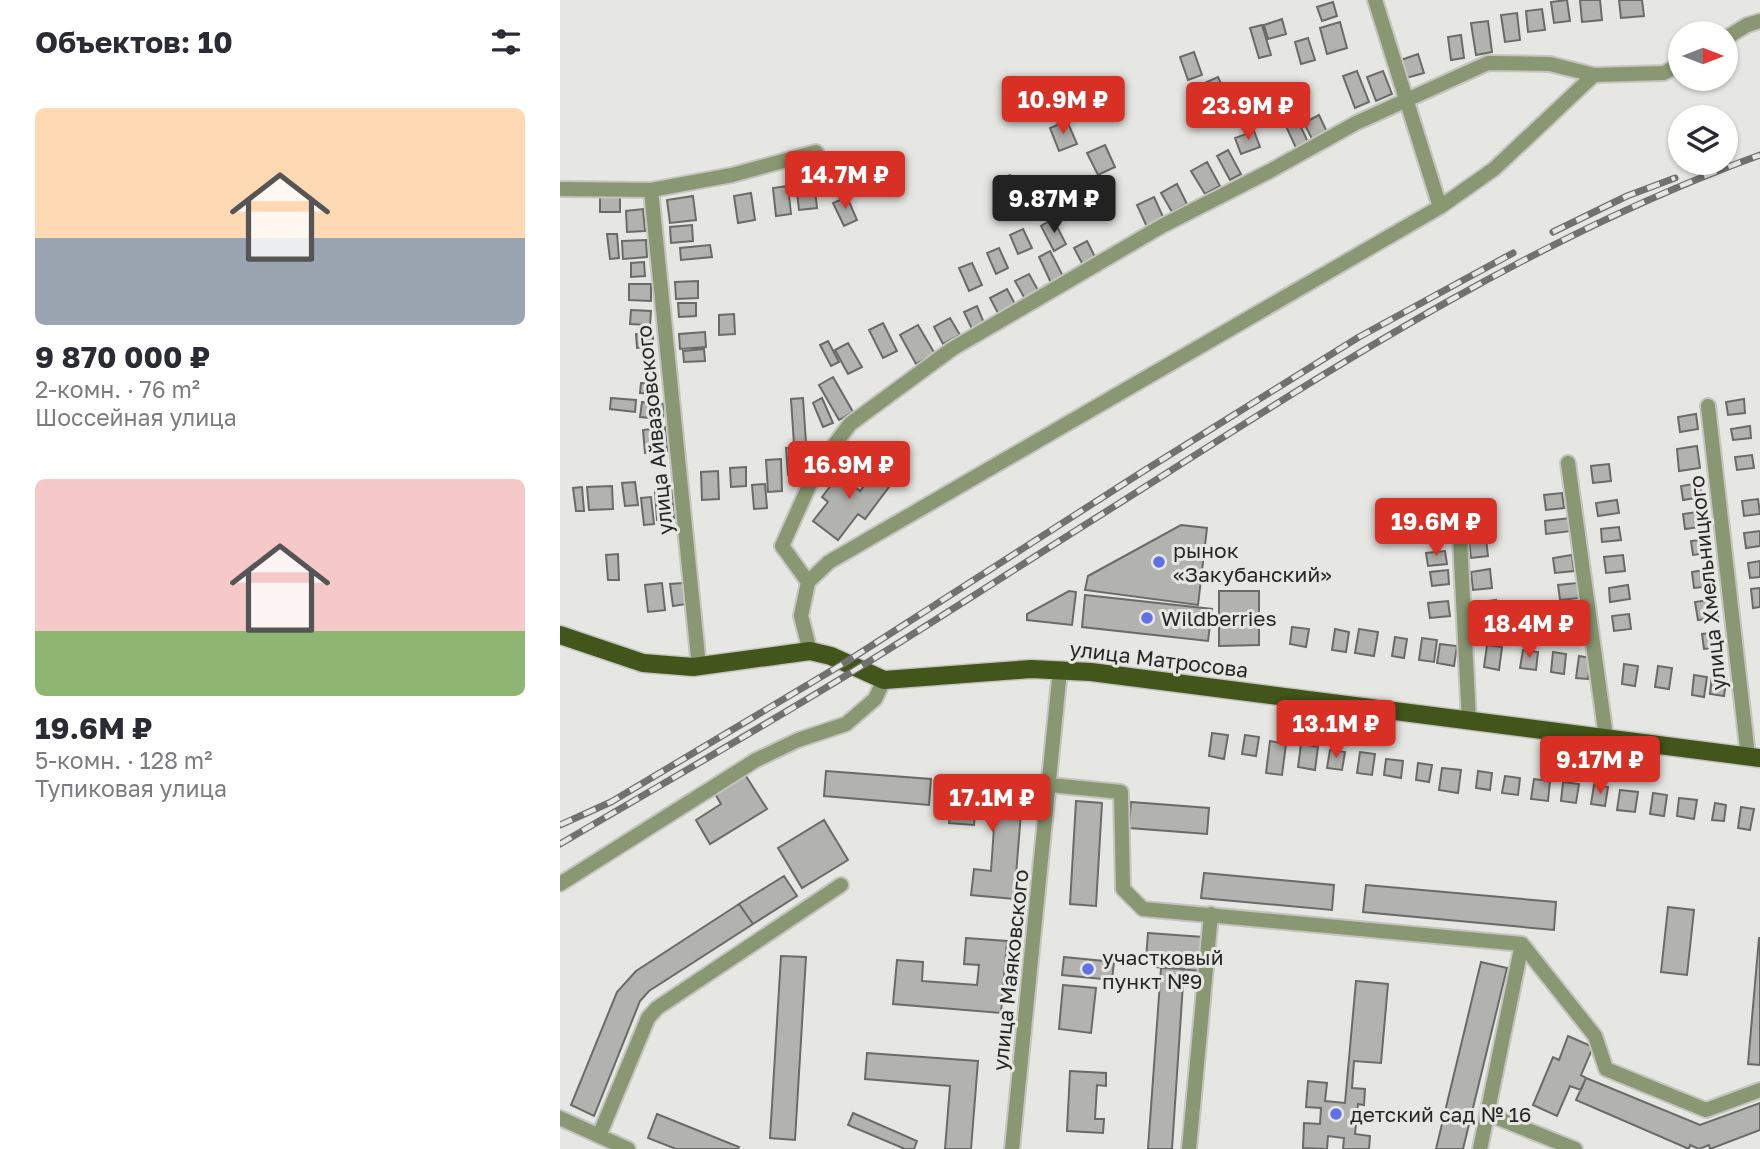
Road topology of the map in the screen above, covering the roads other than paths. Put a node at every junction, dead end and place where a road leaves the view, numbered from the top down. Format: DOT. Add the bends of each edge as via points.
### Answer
graph roads {
  1 [pos="1375,0"];
  2 [pos="1760,21"];
  3 [pos="1738,31"];
  4 [pos="1668,71"];
  5 [pos="1594,75"];
  6 [pos="1405,100"];
  7 [pos="816,152"];
  8 [pos="560,189"];
  9 [pos="651,190"];
  10 [pos="1440,207"];
  11 [pos="1708,406"];
  12 [pos="1568,463"];
  13 [pos="1459,518"];
  14 [pos="808,582"];
  15 [pos="560,635"];
  16 [pos="810,651"];
  17 [pos="699,667"];
  18 [pos="1060,670"];
  19 [pos="884,680"];
  20 [pos="1469,721"];
  21 [pos="1606,737"];
  22 [pos="1754,757"];
  23 [pos="1049,785"];
  24 [pos="560,884"];
  25 [pos="841,885"];
  26 [pos="1211,914"];
  27 [pos="1522,944"];
  28 [pos="1760,1090"];
  29 [pos="1488,1114"];
  30 [pos="560,1118"];
  31 [pos="599,1136"];
  32 [pos="628,1149"];
  33 [pos="1012,1149"];
  34 [pos="1189,1149"];
  35 [pos="1480,1149"];
  36 [pos="1575,1149"];
  1 -- 6 [label="street"];
  2 -- 3 [label="street"];
  4 -- 5 [label="street"];
  5 -- 6 [label="street" via="1550,64 1488,62"];
  5 -- 10 [label="street" via="1494,169"];
  6 -- 10 [label="street"];
  6 -- 14 [label="street" via="1162,226 952,349 850,424 817,468 782,546"];
  7 -- 9 [label="street" via="732,175"];
  8 -- 9 [label="street"];
  9 -- 17 [label="street, улица Айвазовского"];
  10 -- 14 [label="street" via="829,562"];
  11 -- 22 [label="street, улица Хмельницкого"];
  12 -- 21 [label="street"];
  13 -- 20 [label="street"];
  14 -- 16 [label="street" via="801,616"];
  15 -- 17 [label="main road, улица Матросова" via="643,663"];
  16 -- 17 [label="main road, улица Матросова"];
  16 -- 19 [label="main road, улица Матросова"];
  18 -- 19 [label="main road, улица Матросова"];
  18 -- 20 [label="main road, улица Матросова"];
  18 -- 23 [label="street, улица Маяковского"];
  19 -- 24 [label="street" via="875,699 846,724 756,760"];
  20 -- 21 [label="main road, улица Матросова"];
  21 -- 22 [label="main road, улица Матросова"];
  23 -- 26 [label="street" via="1121,792 1123,889 1143,909"];
  23 -- 33 [label="street, улица Маяковского"];
  25 -- 31 [label="street" via="657,1008 648,1018"];
  26 -- 27 [label="street"];
  26 -- 34 [label="street"];
  27 -- 28 [label="street" via="1595,1036 1606,1069 1706,1110"];
  27 -- 29 [label="street"];
  29 -- 35 [label="street"];
  29 -- 36 [label="street"];
  30 -- 31 [label="street"];
  31 -- 32 [label="street"];
}
